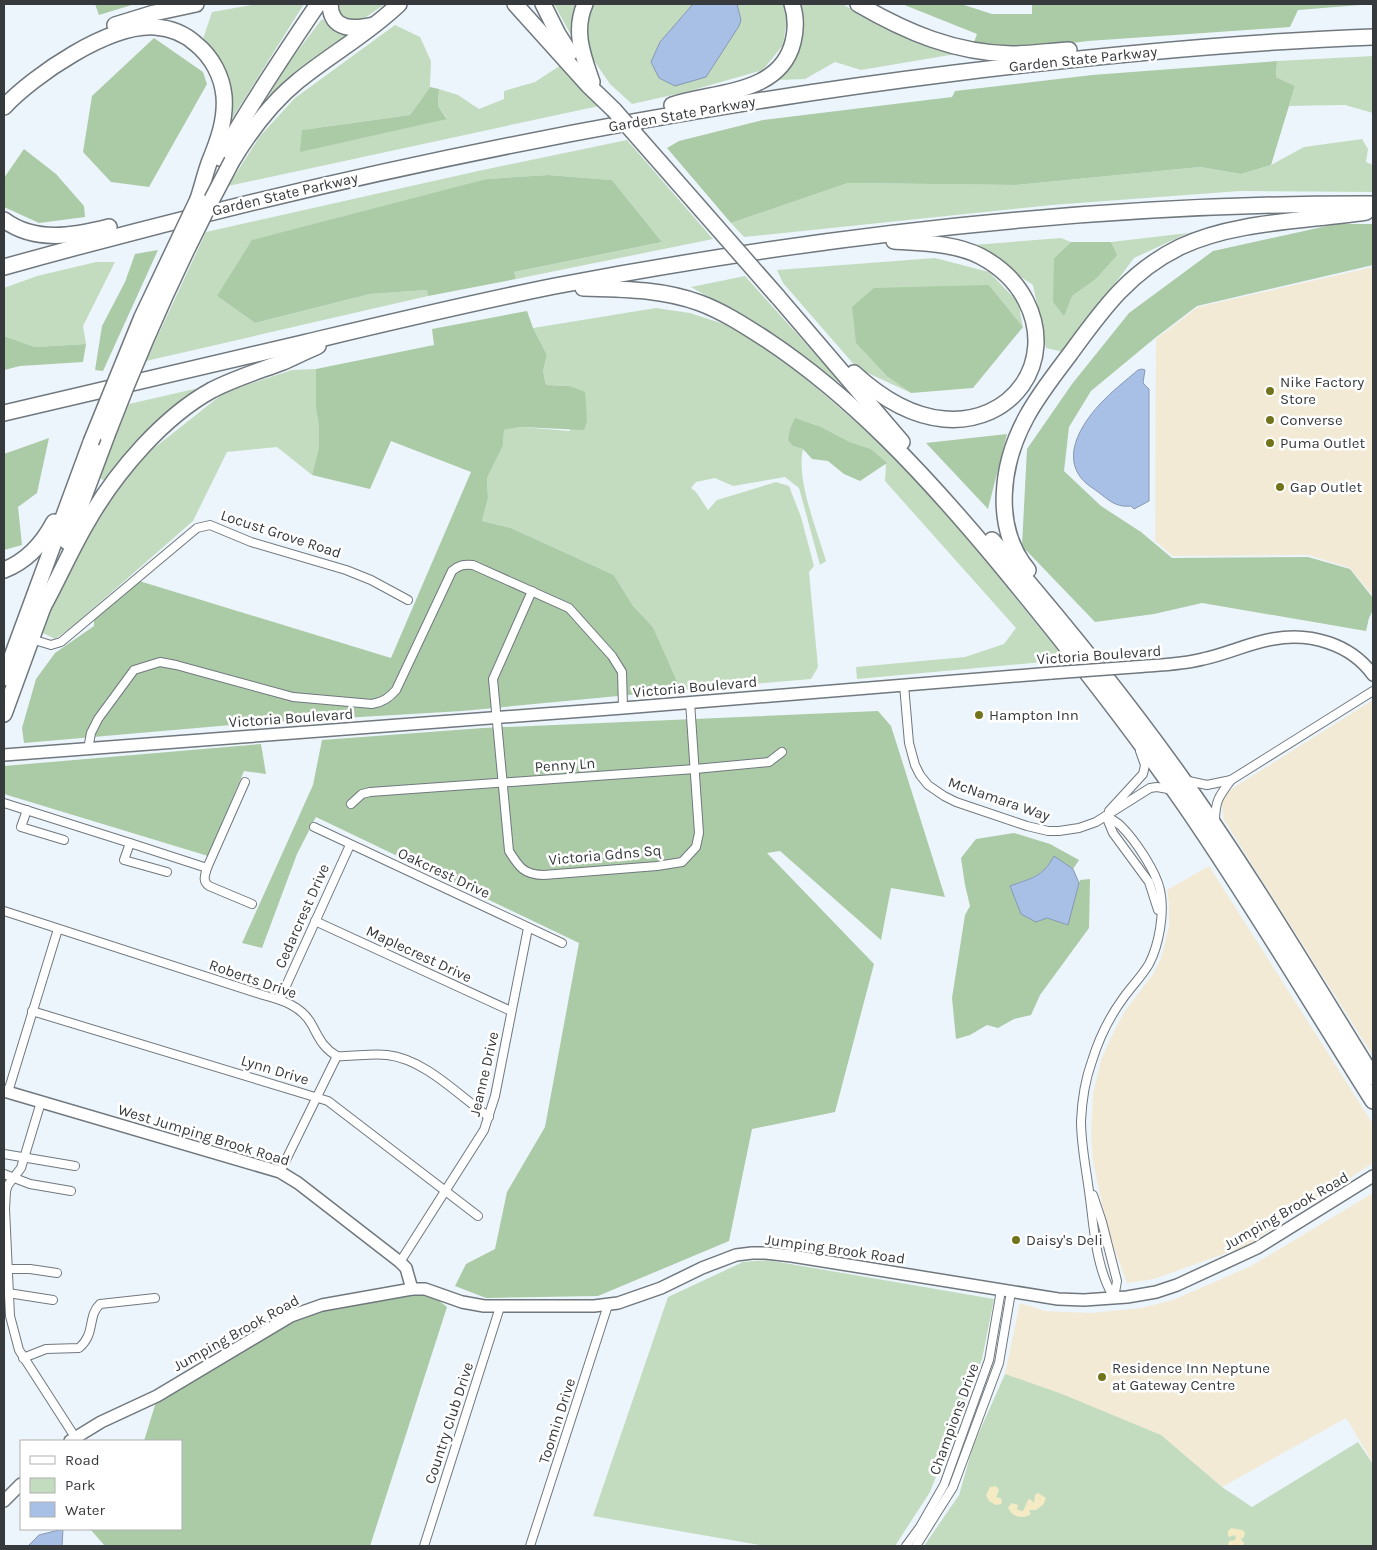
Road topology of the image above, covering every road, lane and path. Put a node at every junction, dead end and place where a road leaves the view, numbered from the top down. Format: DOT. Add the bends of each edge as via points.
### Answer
graph roads {
  1 [pos="196,4"];
  2 [pos="318,4"];
  3 [pos="330,4"];
  4 [pos="399,4"];
  5 [pos="515,4"];
  6 [pos="543,4"];
  7 [pos="584,4"];
  8 [pos="792,4"];
  9 [pos="858,4"];
  10 [pos="375,24"];
  11 [pos="1373,37"];
  12 [pos="1113,55"];
  13 [pos="590,83"];
  14 [pos="4,94"];
  15 [pos="4,107"];
  16 [pos="615,117"];
  17 [pos="212,165"];
  18 [pos="1373,204"];
  19 [pos="1373,211"];
  20 [pos="209,212"];
  21 [pos="4,220"];
  22 [pos="860,238"];
  23 [pos="4,267"];
  24 [pos="554,287"];
  25 [pos="347,332"];
  26 [pos="827,352"];
  27 [pos="97,391"];
  28 [pos="4,413"];
  29 [pos="4,424"];
  30 [pos="80,469"];
  31 [pos="935,480"];
  32 [pos="962,519"];
  33 [pos="4,570"];
  34 [pos="532,591"];
  35 [pos="408,600"];
  36 [pos="43,607"];
  37 [pos="31,639"];
  38 [pos="1373,675"];
  39 [pos="4,678"];
  40 [pos="904,685"];
  41 [pos="1373,690"];
  42 [pos="1119,694"];
  43 [pos="690,702"];
  44 [pos="623,708"];
  45 [pos="4,714"];
  46 [pos="498,717"];
  47 [pos="1133,733"];
  48 [pos="88,749"];
  49 [pos="782,752"];
  50 [pos="4,755"];
  51 [pos="695,769"];
  52 [pos="1232,780"];
  53 [pos="245,782"];
  54 [pos="504,783"];
  55 [pos="1179,785"];
  56 [pos="4,802"];
  57 [pos="351,804"];
  58 [pos="27,810"];
  59 [pos="1106,816"];
  60 [pos="314,827"];
  61 [pos="1215,827"];
  62 [pos="64,840"];
  63 [pos="130,843"];
  64 [pos="350,844"];
  65 [pos="207,868"];
  66 [pos="167,872"];
  67 [pos="252,904"];
  68 [pos="4,911"];
  69 [pos="315,921"];
  70 [pos="528,928"];
  71 [pos="58,929"];
  72 [pos="562,943"];
  73 [pos="280,999"];
  74 [pos="32,1010"];
  75 [pos="511,1011"];
  76 [pos="337,1056"];
  77 [pos="1373,1077"];
  78 [pos="6,1092"];
  79 [pos="317,1097"];
  80 [pos="1373,1101"];
  81 [pos="41,1102"];
  82 [pos="489,1117"];
  83 [pos="4,1154"];
  84 [pos="24,1158"];
  85 [pos="76,1166"];
  86 [pos="280,1172"];
  87 [pos="4,1174"];
  88 [pos="1373,1176"];
  89 [pos="13,1178"];
  90 [pos="71,1191"];
  91 [pos="445,1191"];
  92 [pos="478,1216"];
  93 [pos="400,1262"];
  94 [pos="7,1269"];
  95 [pos="57,1273"];
  96 [pos="412,1289"];
  97 [pos="1006,1291"];
  98 [pos="8,1293"];
  99 [pos="154,1298"];
  100 [pos="1114,1298"];
  101 [pos="53,1300"];
  102 [pos="608,1305"];
  103 [pos="500,1307"];
  104 [pos="7,1316"];
  105 [pos="990,1354"];
  106 [pos="1000,1356"];
  107 [pos="23,1358"];
  108 [pos="73,1439"];
  109 [pos="20,1485"];
  110 [pos="4,1500"];
  111 [pos="424,1546"];
  112 [pos="530,1546"];
  113 [pos="906,1546"];
  114 [pos="916,1546"];
  1 -- 14 [label="highway" via="132,19 85,38 40,64"];
  2 -- 17 [label="highway"];
  3 -- 10 [label="highway" via="333,16 345,26 354,28"];
  4 -- 10 [label="highway"];
  5 -- 13 [label="highway"];
  6 -- 13 [label="highway"];
  7 -- 13 [label="highway" via="579,34"];
  8 -- 16 [label="highway" via="795,24 792,46 774,74 744,88"];
  9 -- 12 [label="highway" via="914,34 968,50 1014,54 1072,49"];
  10 -- 36 [label="highway, bridge" via="286,92 258,122 232,161 170,283 138,357"];
  11 -- 12 [label="highway, Garden State Parkway"];
  12 -- 16 [label="highway, Garden State Parkway"];
  13 -- 16 [label="highway"];
  15 -- 17 [label="highway" via="40,75 94,44 140,28 170,30 201,48 220,78 224,96 223,118"];
  16 -- 20 [label="highway, Garden State Parkway"];
  16 -- 26 [label="highway, bridge"];
  17 -- 30 [label="highway, bridge" via="122,364"];
  18 -- 22 [label="highway" via="1132,212"];
  19 -- 42 [label="highway" via="1224,232 1190,242 1162,257 1136,274 1111,300 1028,414 1014,445 1006,478 1008,532 1026,567 1092,650"];
  20 -- 21 [label="highway" via="130,222 60,236 24,232"];
  20 -- 23 [label="highway, Garden State Parkway"];
  22 -- 24 [label="highway"];
  22 -- 26 [label="highway" via="951,247 979,256 997,267 1018,289 1032,315 1037,334 1034,362 1026,380 1007,400 983,414 952,419 928,416 892,402"];
  24 -- 25 [label="highway"];
  24 -- 32 [label="highway" via="626,289 664,294 700,304 729,317 789,355 852,405"];
  25 -- 27 [label="highway"];
  25 -- 36 [label="highway" via="220,386 194,401 174,418 127,466 95,509"];
  26 -- 31 [label="highway"];
  27 -- 28 [label="highway"];
  27 -- 29 [label="highway"];
  30 -- 33 [label="highway" via="41,543 22,560"];
  30 -- 39 [label="highway"];
  31 -- 32 [label="highway"];
  31 -- 42 [label="highway" via="968,512 1044,599"];
  32 -- 47 [label="highway"];
  34 -- 44 [label="street" via="569,608 612,656 622,672"];
  34 -- 46 [label="street, Victoria Gdns Sq" via="494,679"];
  34 -- 48 [label="street" via="473,565 458,566 452,570 396,690 381,703 293,698 176,665 160,662 147,665 134,670 98,720"];
  35 -- 37 [label="street, Locust Grove Road" via="346,570 204,526 197,528 62,642 51,645"];
  36 -- 37 [label="highway"];
  37 -- 45 [label="highway"];
  38 -- 40 [label="street, Victoria Boulevard, bridge" via="1359,659 1338,646 1298,637 1274,638 1186,663"];
  40 -- 43 [label="street, Victoria Boulevard"];
  40 -- 59 [label="street, McNamara Way" via="913,760 924,780 944,796 1048,831 1079,828"];
  41 -- 52 [label="street"];
  42 -- 55 [label="highway"];
  43 -- 44 [label="street, Victoria Boulevard"];
  43 -- 51 [label="street, Victoria Gdns Sq"];
  44 -- 46 [label="street, Victoria Boulevard"];
  46 -- 48 [label="street, Victoria Boulevard"];
  46 -- 54 [label="street, Victoria Gdns Sq"];
  47 -- 55 [label="highway"];
  47 -- 59 [label="street, McNamara Way" via="1144,760 1143,774"];
  48 -- 50 [label="street, Victoria Boulevard"];
  49 -- 51 [label="street, Penny Ln" via="769,762"];
  51 -- 54 [label="street, Penny Ln"];
  51 -- 54 [label="street, Victoria Gdns Sq" via="699,833 696,847 682,862 648,867 544,874 524,871 509,851"];
  52 -- 55 [label="street, McNamara Way" via="1208,785"];
  52 -- 61 [label="street" via="1216,802"];
  53 -- 65 [label="street"];
  54 -- 57 [label="street, Penny Ln" via="370,792 362,794"];
  55 -- 59 [label="street, McNamara Way" via="1150,788"];
  55 -- 61 [label="highway"];
  55 -- 80 [label="highway"];
  56 -- 58 [label="street"];
  58 -- 62 [label="street" via="21,827"];
  58 -- 63 [label="street"];
  59 -- 100 [label="street" via="1113,832 1149,882 1160,919 1153,954 1112,1016 1098,1044 1088,1074 1081,1121 1096,1242 1106,1284"];
  60 -- 64 [label="street, Oakcrest Drive"];
  61 -- 77 [label="highway"];
  63 -- 65 [label="street"];
  63 -- 66 [label="street" via="124,860"];
  64 -- 69 [label="street, Cedarcrest Drive"];
  64 -- 70 [label="street, Oakcrest Drive"];
  65 -- 67 [label="street" via="206,884"];
  68 -- 71 [label="street, Roberts Drive"];
  69 -- 73 [label="street, Cedarcrest Drive"];
  69 -- 75 [label="street, Maplecrest Drive"];
  70 -- 72 [label="street, Oakcrest Drive"];
  70 -- 75 [label="street, Jeanne Drive"];
  71 -- 73 [label="street, Roberts Drive"];
  71 -- 74 [label="street"];
  73 -- 76 [label="street, Roberts Drive" via="305,1015 323,1046"];
  74 -- 78 [label="street"];
  74 -- 79 [label="street, Lynn Drive"];
  75 -- 82 [label="street, Jeanne Drive" via="496,1096"];
  76 -- 79 [label="street"];
  76 -- 82 [label="street" via="381,1054 408,1060 427,1070"];
  78 -- 81 [label="street, West Jumping Brook Road"];
  79 -- 86 [label="street"];
  79 -- 91 [label="street, Lynn Drive" via="332,1104"];
  81 -- 84 [label="street"];
  81 -- 86 [label="street, West Jumping Brook Road"];
  82 -- 91 [label="street, Jeanne Drive"];
  83 -- 84 [label="street"];
  84 -- 85 [label="street"];
  84 -- 89 [label="street"];
  86 -- 93 [label="street, West Jumping Brook Road"];
  87 -- 89 [label="street"];
  88 -- 100 [label="street, Jumping Brook Road" via="1246,1254 1156,1292"];
  89 -- 90 [label="street"];
  89 -- 94 [label="street" via="5,1197"];
  91 -- 92 [label="street, Lynn Drive"];
  91 -- 93 [label="street, Jeanne Drive"];
  93 -- 96 [label="street, West Jumping Brook Road" via="406,1268"];
  94 -- 95 [label="street"];
  94 -- 98 [label="street"];
  96 -- 103 [label="street, Jumping Brook Road" via="425,1289 462,1302"];
  96 -- 108 [label="street, Jumping Brook Road" via="344,1300 291,1316 164,1391"];
  97 -- 100 [label="street, Jumping Brook Road" via="1058,1299"];
  97 -- 102 [label="street, Jumping Brook Road" via="792,1256 752,1253 721,1260 661,1288"];
  97 -- 105 [label="street, Champions Drive"];
  97 -- 106 [label="street, Champions Drive"];
  98 -- 101 [label="street"];
  98 -- 104 [label="street"];
  99 -- 107 [label="street" via="100,1304 89,1336 79,1348 46,1349"];
  102 -- 103 [label="street, Jumping Brook Road"];
  102 -- 112 [label="street, Toomin Drive"];
  103 -- 111 [label="street, Country Club Drive"];
  104 -- 107 [label="street"];
  105 -- 106 [label="street"];
  105 -- 113 [label="street, Champions Drive" via="944,1485"];
  106 -- 114 [label="street, Champions Drive" via="953,1487"];
  107 -- 108 [label="street"];
  109 -- 110 [label="street"];
}
